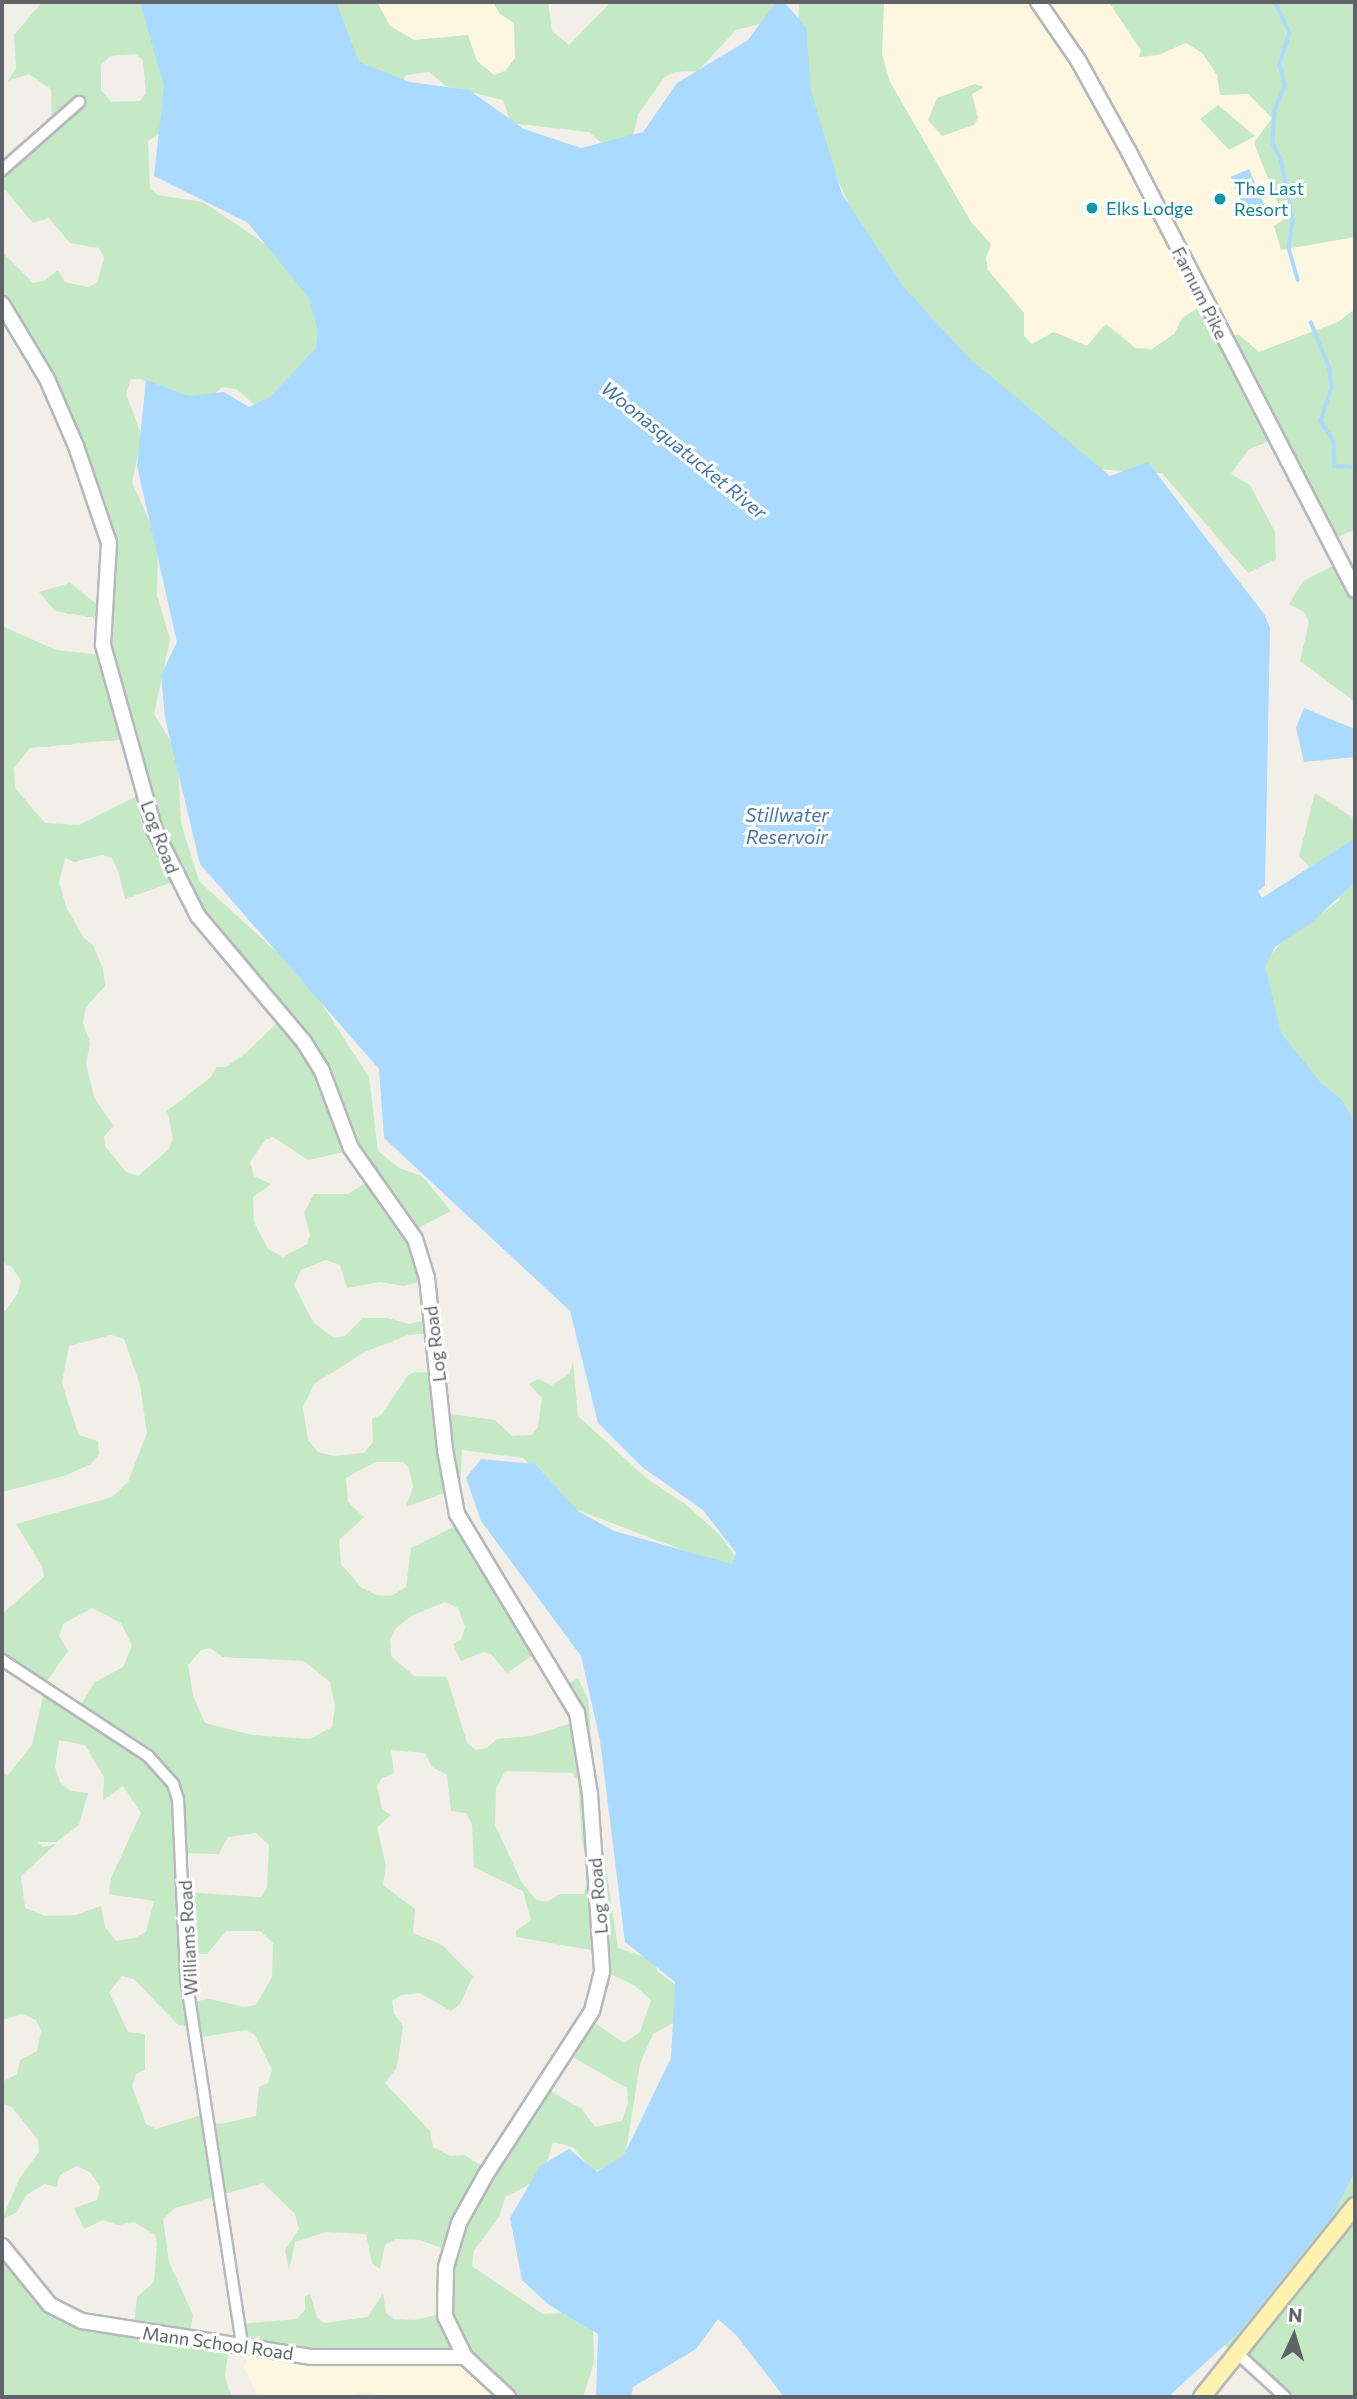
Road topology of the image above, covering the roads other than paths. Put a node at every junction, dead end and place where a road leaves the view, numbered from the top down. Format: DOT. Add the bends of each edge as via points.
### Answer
graph roads {
  1 [pos="1038,2"];
  2 [pos="79,102"];
  3 [pos="2,170"];
  4 [pos="2,304"];
  5 [pos="1355,590"];
  6 [pos="2,1660"];
  7 [pos="1355,2206"];
  8 [pos="2,2246"];
  9 [pos="242,2344"];
  10 [pos="1237,2353"];
  11 [pos="466,2357"];
  12 [pos="508,2397"];
  13 [pos="1202,2397"];
  14 [pos="1285,2397"];
  1 -- 5 [label="street, Farnum Pike" via="1125,145"];
  2 -- 3 [label="street"];
  4 -- 11 [label="street, Log Road" via="47,379 109,543 103,645 155,831 198,916 310,1051 337,1105 351,1148 415,1239 427,1278 457,1514 577,1713 590,1794 602,1972 587,2021 459,2223 446,2267 446,2316"];
  6 -- 9 [label="street, Williams Road" via="148,1756 173,1784 178,1799 187,1978"];
  7 -- 10 [label="main road"];
  8 -- 9 [label="street, Mann School Road" via="50,2305 82,2321 184,2340"];
  9 -- 11 [label="street, Mann School Road" via="359,2360"];
  10 -- 13 [label="main road"];
  10 -- 14 [label="street"];
  11 -- 12 [label="street, Log Road"];
}
